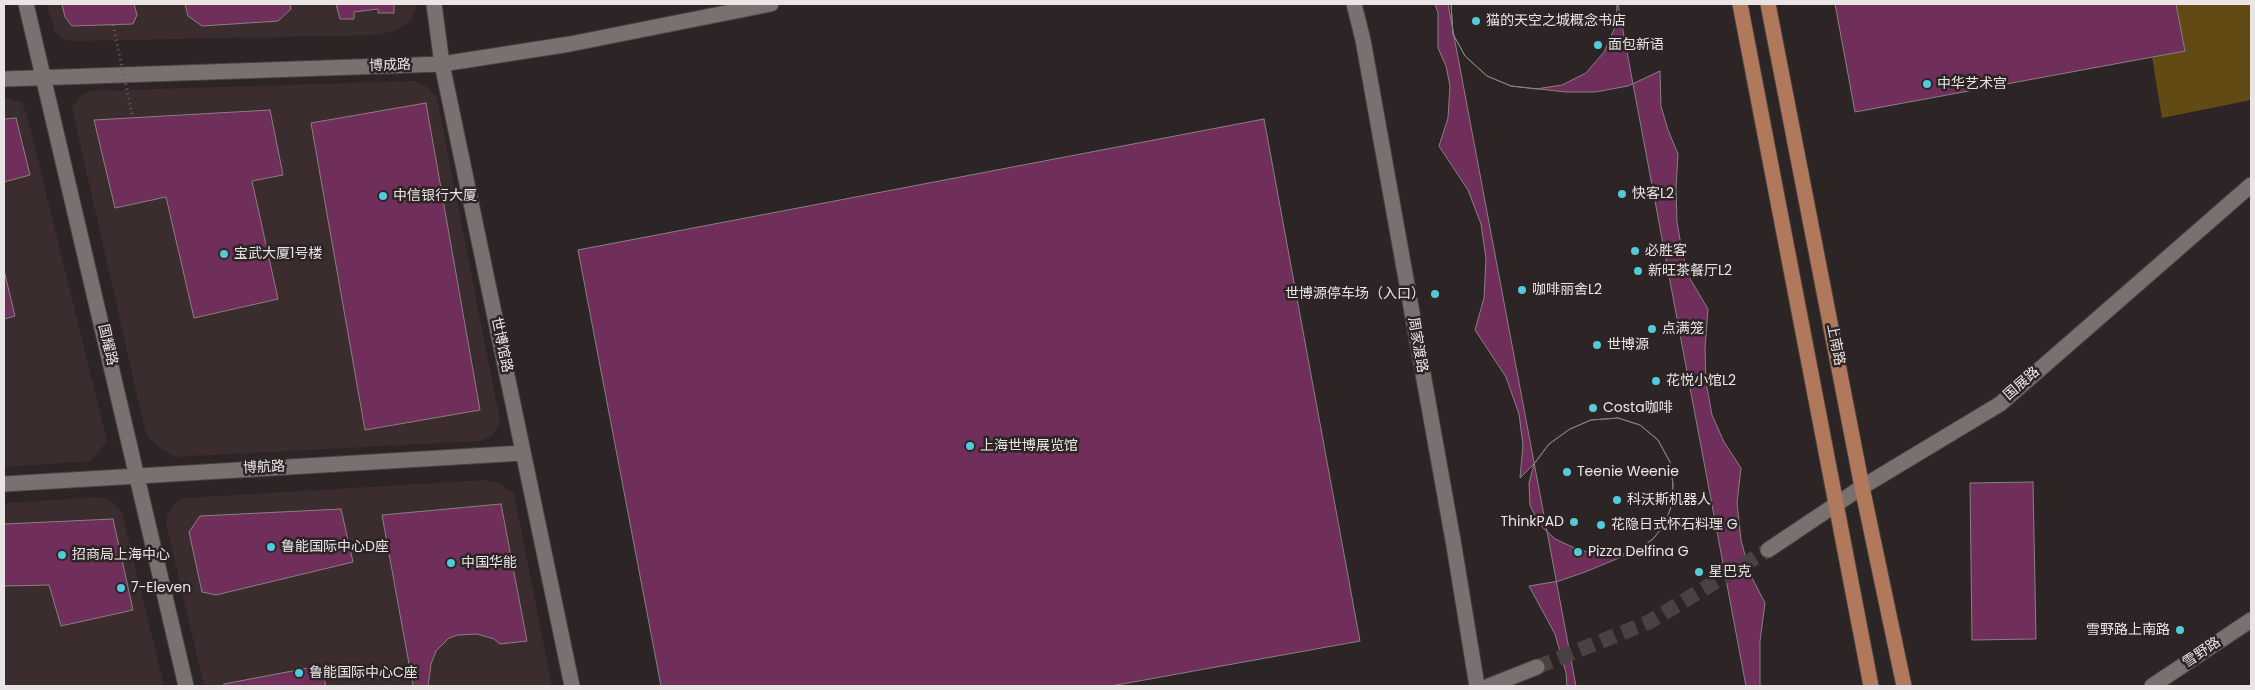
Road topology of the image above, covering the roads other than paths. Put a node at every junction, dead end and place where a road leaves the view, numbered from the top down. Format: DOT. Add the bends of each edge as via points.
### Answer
graph roads {
  1 [pos="26,4"];
  2 [pos="434,4"];
  3 [pos="771,4"];
  4 [pos="1354,4"];
  5 [pos="1740,4"];
  6 [pos="1768,4"];
  7 [pos="442,64"];
  8 [pos="44,78"];
  9 [pos="4,79"];
  10 [pos="2251,184"];
  11 [pos="523,453"];
  12 [pos="137,476"];
  13 [pos="4,484"];
  14 [pos="1862,487"];
  15 [pos="1836,504"];
  16 [pos="1768,550"];
  17 [pos="2251,620"];
  18 [pos="1537,667"];
  19 [pos="186,686"];
  20 [pos="572,686"];
  21 [pos="1476,686"];
  22 [pos="1489,686"];
  23 [pos="1871,686"];
  24 [pos="1904,686"];
  25 [pos="2152,686"];
  1 -- 8 [label="street, 国耀路"];
  2 -- 7 [label="street, 世博馆路"];
  3 -- 7 [label="street, 博成路" via="570,44"];
  4 -- 21 [label="street, 周家渡路" via="1454,546"];
  5 -- 15 [label="main road"];
  6 -- 14 [label="main road, 上南路"];
  7 -- 8 [label="street, 博成路"];
  7 -- 11 [label="street, 世博馆路"];
  8 -- 9 [label="street, 博成路"];
  8 -- 12 [label="street, 国耀路"];
  10 -- 14 [label="street, 国展路" via="2000,404"];
  11 -- 12 [label="street, 博航路"];
  11 -- 20 [label="street, 世博馆路"];
  12 -- 13 [label="street, 博航路"];
  12 -- 19 [label="street, 国耀路"];
  14 -- 15 [label="street, 国展路"];
  14 -- 24 [label="main road, 上南路"];
  15 -- 16 [label="street, 国展路"];
  15 -- 23 [label="main road"];
  17 -- 25 [label="street, 雪野路"];
  18 -- 22 [label="street"];
}
